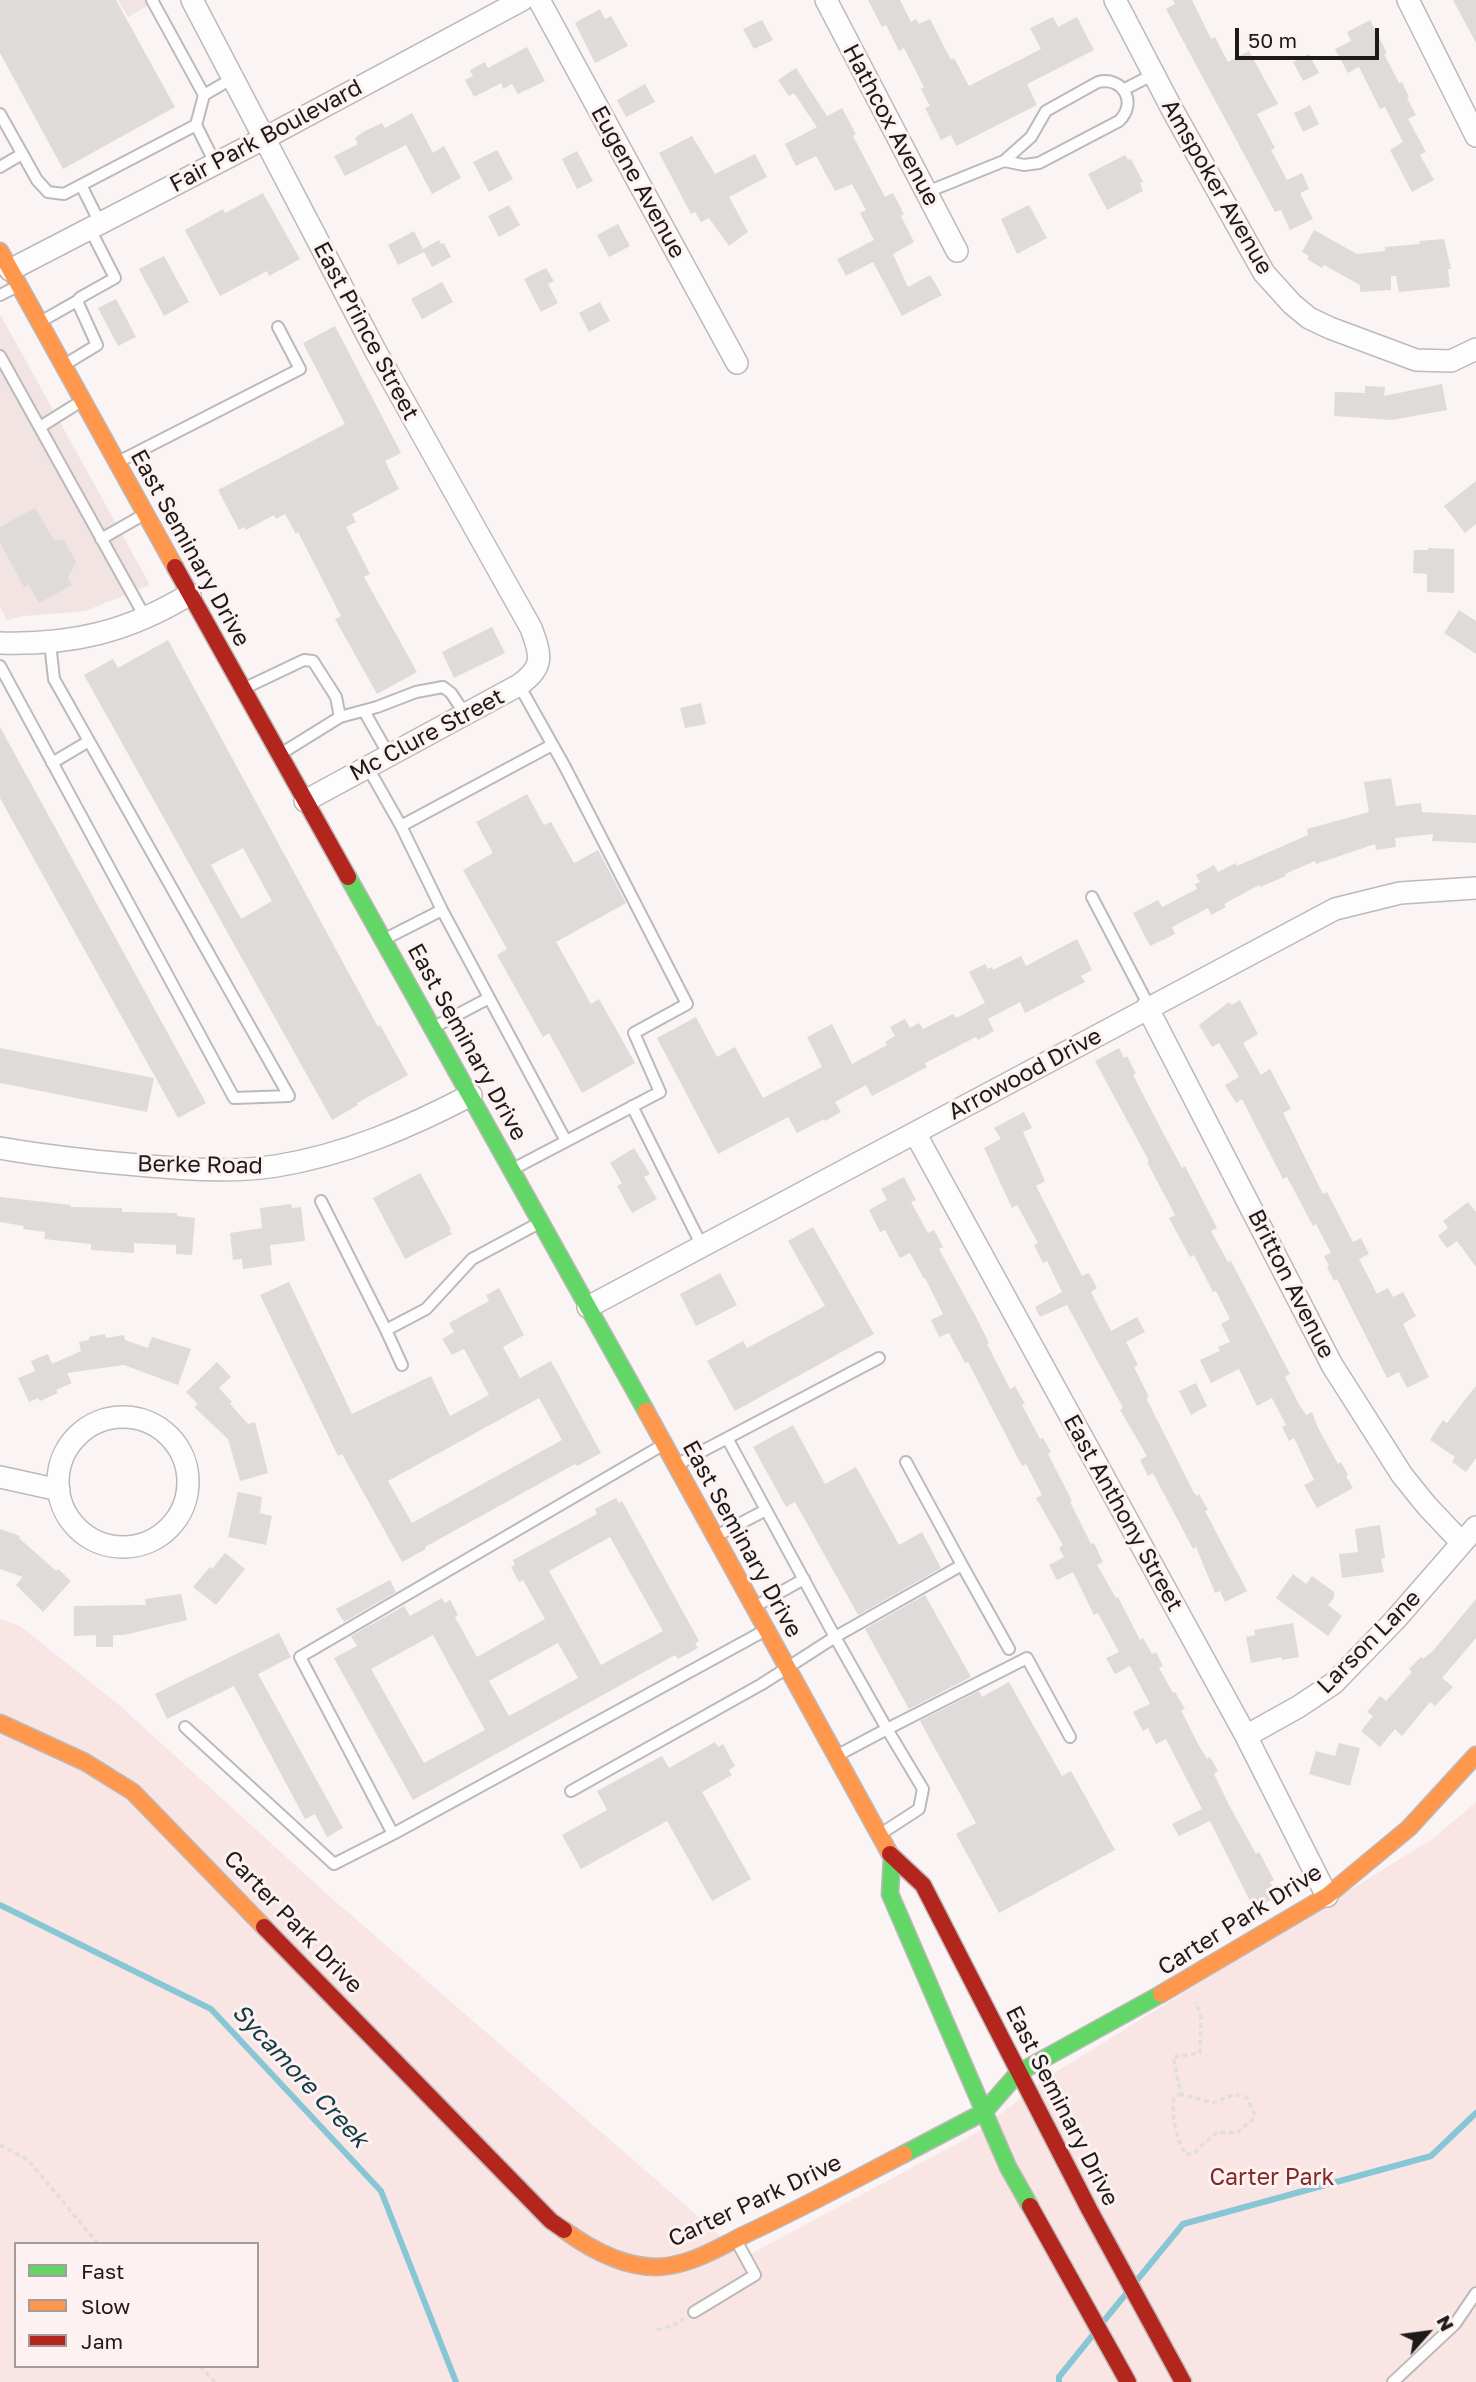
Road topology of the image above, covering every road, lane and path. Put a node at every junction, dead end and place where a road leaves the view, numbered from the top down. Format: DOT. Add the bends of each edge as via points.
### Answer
graph roads {
  1 [pos="152,0"];
  2 [pos="192,0"];
  3 [pos="522,0"];
  4 [pos="539,0"];
  5 [pos="826,0"];
  6 [pos="1115,0"];
  7 [pos="1408,0"];
  8 [pos="1154,74"];
  9 [pos="233,78"];
  10 [pos="1123,90"];
  11 [pos="204,95"];
  12 [pos="0,114"];
  13 [pos="196,125"];
  14 [pos="1476,136"];
  15 [pos="265,138"];
  16 [pos="22,154"];
  17 [pos="1004,161"];
  18 [pos="215,163"];
  19 [pos="0,167"];
  20 [pos="81,185"];
  21 [pos="927,192"];
  22 [pos="95,226"];
  23 [pos="0,251"];
  24 [pos="957,251"];
  25 [pos="14,278"];
  26 [pos="0,295"];
  27 [pos="78,301"];
  28 [pos="39,323"];
  29 [pos="278,327"];
  30 [pos="1476,349"];
  31 [pos="0,356"];
  32 [pos="737,363"];
  33 [pos="63,365"];
  34 [pos="83,401"];
  35 [pos="40,427"];
  36 [pos="117,462"];
  37 [pos="146,514"];
  38 [pos="101,538"];
  39 [pos="190,594"];
  40 [pos="145,617"];
  41 [pos="50,643"];
  42 [pos="1,645"];
  43 [pos="540,660"];
  44 [pos="0,666"];
  45 [pos="519,685"];
  46 [pos="243,690"];
  47 [pos="364,711"];
  48 [pos="465,714"];
  49 [pos="340,717"];
  50 [pos="89,741"];
  51 [pos="552,745"];
  52 [pos="279,755"];
  53 [pos="389,755"];
  54 [pos="52,763"];
  55 [pos="367,766"];
  56 [pos="305,802"];
  57 [pos="401,826"];
  58 [pos="1476,888"];
  59 [pos="1092,897"];
  60 [pos="442,910"];
  61 [pos="384,940"];
  62 [pos="489,998"];
  63 [pos="1148,1007"];
  64 [pos="433,1027"];
  65 [pos="471,1095"];
  66 [pos="632,1106"];
  67 [pos="915,1133"];
  68 [pos="566,1141"];
  69 [pos="0,1148"];
  70 [pos="513,1170"];
  71 [pos="321,1201"];
  72 [pos="541,1222"];
  73 [pos="702,1246"];
  74 [pos="588,1307"];
  75 [pos="386,1330"];
  76 [pos="879,1358"];
  77 [pos="402,1365"];
  78 [pos="727,1438"];
  79 [pos="664,1444"];
  80 [pos="906,1462"];
  81 [pos="675,1465"];
  82 [pos="0,1477"];
  83 [pos="59,1490"];
  84 [pos="766,1510"];
  85 [pos="1469,1535"];
  86 [pos="715,1537"];
  87 [pos="962,1565"];
  88 [pos="804,1579"];
  89 [pos="754,1607"];
  90 [pos="766,1630"];
  91 [pos="835,1637"];
  92 [pos="1009,1649"];
  93 [pos="788,1669"];
  94 [pos="0,1723"];
  95 [pos="185,1727"];
  96 [pos="887,1729"];
  97 [pos="1070,1737"];
  98 [pos="1245,1737"];
  99 [pos="1476,1755"];
  100 [pos="835,1756"];
  101 [pos="571,1791"];
  102 [pos="394,1834"];
  103 [pos="879,1835"];
  104 [pos="892,1858"];
  105 [pos="1327,1896"];
  106 [pos="1187,1980"];
  107 [pos="1018,2073"];
  108 [pos="1181,2094"];
  109 [pos="984,2112"];
  110 [pos="0,2145"];
  111 [pos="736,2239"];
  112 [pos="96,2242"];
  113 [pos="1476,2293"];
  114 [pos="694,2312"];
  115 [pos="657,2330"];
  116 [pos="202,2368"];
  117 [pos="215,2382"];
  118 [pos="1128,2382"];
  119 [pos="1183,2382"];
  120 [pos="1393,2382"];
  1 -- 11 [label="lane"];
  2 -- 9 [label="street, East Prince Street"];
  3 -- 15 [label="street, Fair Park Boulevard"];
  4 -- 32 [label="street, Eugene Avenue"];
  5 -- 21 [label="street, Hathcox Avenue"];
  6 -- 8 [label="street, Amspoker Avenue"];
  7 -- 14 [label="street"];
  8 -- 10 [label="lane"];
  8 -- 30 [label="street, Amspoker Avenue" via="1264,273 1292,304 1330,328 1416,360 1451,361"];
  9 -- 11 [label="lane"];
  9 -- 15 [label="street, East Prince Street"];
  10 -- 17 [label="lane" via="1106,80 1050,108 1023,146"];
  10 -- 17 [label="lane" via="1129,106 1119,121 1039,163"];
  11 -- 13 [label="lane"];
  12 -- 16 [label="lane"];
  13 -- 18 [label="lane"];
  13 -- 20 [label="lane"];
  15 -- 18 [label="street, Fair Park Boulevard"];
  15 -- 43 [label="street, East Prince Street" via="375,351 531,628"];
  16 -- 19 [label="lane"];
  16 -- 20 [label="lane" via="48,192 64,194"];
  17 -- 21 [label="lane"];
  18 -- 22 [label="street, Fair Park Boulevard"];
  20 -- 22 [label="lane"];
  21 -- 24 [label="street, Hathcox Avenue"];
  22 -- 25 [label="street, Fair Park Boulevard"];
  22 -- 27 [label="lane" via="115,278"];
  23 -- 25 [label="main road, East Seminary Drive"];
  25 -- 26 [label="lane"];
  25 -- 28 [label="main road, East Seminary Drive"];
  27 -- 28 [label="lane"];
  27 -- 33 [label="lane" via="97,345"];
  28 -- 33 [label="main road, East Seminary Drive"];
  29 -- 36 [label="lane" via="300,369"];
  31 -- 35 [label="lane"];
  33 -- 34 [label="main road, East Seminary Drive"];
  34 -- 35 [label="lane"];
  34 -- 36 [label="main road, East Seminary Drive"];
  35 -- 38 [label="lane"];
  36 -- 37 [label="main road, East Seminary Drive"];
  37 -- 38 [label="lane"];
  37 -- 39 [label="main road, East Seminary Drive"];
  38 -- 40 [label="lane"];
  39 -- 40 [label="street"];
  39 -- 46 [label="main road, East Seminary Drive"];
  40 -- 41 [label="street" via="75,641"];
  41 -- 42 [label="street"];
  41 -- 50 [label="lane" via="54,678"];
  43 -- 45 [label="street, Mc Clure Street" via="533,675"];
  44 -- 54 [label="lane"];
  45 -- 48 [label="street, Mc Clure Street"];
  45 -- 51 [label="lane"];
  46 -- 49 [label="lane" via="304,660 313,661 336,697"];
  46 -- 52 [label="main road, East Seminary Drive"];
  47 -- 48 [label="lane" via="443,687"];
  47 -- 49 [label="lane"];
  47 -- 53 [label="lane"];
  48 -- 53 [label="street, Mc Clure Street"];
  49 -- 52 [label="lane"];
  50 -- 54 [label="lane"];
  50 -- 54 [label="lane" via="289,1096 234,1098"];
  51 -- 57 [label="lane"];
  51 -- 66 [label="lane" via="687,1004 634,1033 660,1092"];
  52 -- 56 [label="main road, East Seminary Drive"];
  53 -- 55 [label="street, Mc Clure Street"];
  55 -- 56 [label="street, Mc Clure Street"];
  55 -- 57 [label="lane"];
  56 -- 61 [label="main road, East Seminary Drive"];
  57 -- 60 [label="lane"];
  58 -- 63 [label="street, Arrowood Drive" via="1400,893 1335,909"];
  59 -- 63 [label="lane"];
  60 -- 61 [label="lane"];
  60 -- 62 [label="lane"];
  61 -- 64 [label="main road, East Seminary Drive"];
  62 -- 64 [label="lane"];
  62 -- 68 [label="lane"];
  63 -- 67 [label="street, Arrowood Drive"];
  63 -- 85 [label="street, Britton Avenue" via="1332,1365 1402,1475 1427,1506"];
  64 -- 65 [label="main road, East Seminary Drive"];
  65 -- 69 [label="street, Berke Road" via="346,1149 274,1166 169,1168"];
  65 -- 70 [label="main road, East Seminary Drive"];
  66 -- 68 [label="lane"];
  66 -- 73 [label="lane"];
  67 -- 73 [label="street, Arrowood Drive"];
  67 -- 98 [label="street, East Anthony Street"];
  68 -- 70 [label="lane"];
  70 -- 72 [label="main road, East Seminary Drive"];
  71 -- 75 [label="lane"];
  72 -- 74 [label="main road, East Seminary Drive"];
  72 -- 75 [label="lane" via="472,1259 426,1309"];
  73 -- 74 [label="street, Arrowood Drive"];
  74 -- 79 [label="main road, East Seminary Drive"];
  75 -- 77 [label="lane"];
  76 -- 78 [label="lane"];
  78 -- 81 [label="lane"];
  78 -- 84 [label="lane"];
  79 -- 81 [label="main road, East Seminary Drive"];
  79 -- 102 [label="lane" via="300,1657"];
  80 -- 87 [label="lane"];
  81 -- 86 [label="main road, East Seminary Drive"];
  82 -- 83 [label="street"];
  83 -- 83 [label="street" via="63,1507 86,1535 119,1547 136,1546 168,1530 179,1516 187,1491 186,1464 179,1448 161,1429 119,1416 101,1420 73,1440 58,1472"];
  84 -- 86 [label="lane"];
  84 -- 88 [label="lane"];
  85 -- 98 [label="street, Larson Lane" via="1334,1683"];
  86 -- 89 [label="main road, East Seminary Drive"];
  87 -- 91 [label="lane"];
  87 -- 92 [label="lane"];
  88 -- 89 [label="lane"];
  88 -- 91 [label="lane"];
  89 -- 90 [label="main road, East Seminary Drive"];
  90 -- 93 [label="main road, East Seminary Drive"];
  90 -- 102 [label="lane"];
  91 -- 93 [label="lane"];
  91 -- 96 [label="lane"];
  93 -- 100 [label="main road, East Seminary Drive"];
  93 -- 101 [label="lane"];
  94 -- 111 [label="main road, Carter Park Drive" via="92,1764 133,1792 551,2221 584,2245 622,2261 659,2267 690,2260"];
  95 -- 102 [label="lane" via="334,1864"];
  96 -- 97 [label="lane" via="1027,1658"];
  96 -- 100 [label="lane"];
  96 -- 103 [label="lane" via="923,1788 919,1809"];
  98 -- 105 [label="street, East Anthony Street"];
  99 -- 105 [label="main road, Carter Park Drive" via="1409,1828"];
  100 -- 103 [label="main road, East Seminary Drive"];
  103 -- 104 [label="main road, East Seminary Drive"];
  104 -- 107 [label="main road, East Seminary Drive" via="923,1885"];
  104 -- 109 [label="main road" via="890,1895"];
  105 -- 106 [label="main road, Carter Park Drive"];
  106 -- 107 [label="main road, Carter Park Drive"];
  106 -- 108 [label="path" via="1202,2018 1201,2041 1200,2053 1173,2057"];
  107 -- 109 [label="main road, Carter Park Drive"];
  107 -- 119 [label="main road, East Seminary Drive"];
  108 -- 108 [label="path" via="1213,2103 1235,2094 1247,2098 1255,2115 1237,2133 1217,2132 1186,2155 1171,2113 1174,2097"];
  109 -- 111 [label="main road, Carter Park Drive"];
  109 -- 118 [label="main road" via="1008,2167"];
  110 -- 112 [label="path" via="27,2160"];
  111 -- 114 [label="lane" via="755,2275"];
  113 -- 120 [label="lane" via="1455,2324"];
  114 -- 115 [label="path"];
  116 -- 117 [label="path"];
}
